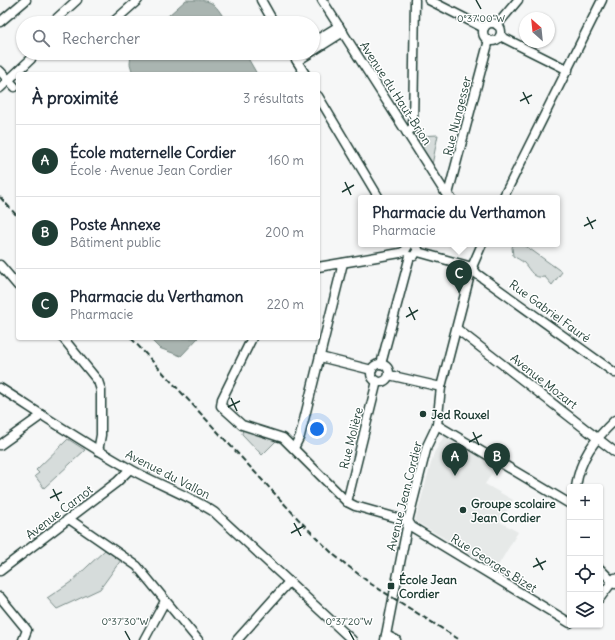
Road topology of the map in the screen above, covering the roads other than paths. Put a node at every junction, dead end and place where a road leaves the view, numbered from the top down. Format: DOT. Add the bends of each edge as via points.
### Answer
graph roads {
  1 [pos="26,0"];
  2 [pos="77,0"];
  3 [pos="260,0"];
  4 [pos="322,0"];
  5 [pos="414,0"];
  6 [pos="429,0"];
  7 [pos="518,0"];
  8 [pos="602,0"];
  9 [pos="134,1"];
  10 [pos="59,16"];
  11 [pos="119,16"];
  12 [pos="270,16"];
  13 [pos="0,22"];
  14 [pos="497,25"];
  15 [pos="484,28"];
  16 [pos="341,29"];
  17 [pos="500,36"];
  18 [pos="320,39"];
  19 [pos="489,40"];
  20 [pos="320,46"];
  21 [pos="30,60"];
  22 [pos="298,60"];
  23 [pos="568,70"];
  24 [pos="0,71"];
  25 [pos="17,72"];
  26 [pos="304,72"];
  27 [pos="16,73"];
  28 [pos="8,80"];
  29 [pos="15,87"];
  30 [pos="0,88"];
  31 [pos="320,99"];
  32 [pos="407,133"];
  33 [pos="377,195"];
  34 [pos="447,195"];
  35 [pos="450,195"];
  36 [pos="505,195"];
  37 [pos="481,247"];
  38 [pos="413,248"];
  39 [pos="343,263"];
  40 [pos="0,265"];
  41 [pos="320,267"];
  42 [pos="472,267"];
  43 [pos="16,284"];
  44 [pos="457,329"];
  45 [pos="65,340"];
  46 [pos="251,340"];
  47 [pos="320,357"];
  48 [pos="381,364"];
  49 [pos="372,370"];
  50 [pos="615,373"];
  51 [pos="389,375"];
  52 [pos="377,381"];
  53 [pos="441,387"];
  54 [pos="0,388"];
  55 [pos="42,415"];
  56 [pos="615,420"];
  57 [pos="437,425"];
  58 [pos="597,438"];
  59 [pos="0,445"];
  60 [pos="294,448"];
  61 [pos="98,451"];
  62 [pos="615,452"];
  63 [pos="130,469"];
  64 [pos="577,484"];
  65 [pos="347,502"];
  66 [pos="567,502"];
  67 [pos="69,519"];
  68 [pos="408,521"];
  69 [pos="0,571"];
  70 [pos="603,572"];
  71 [pos="614,581"];
  72 [pos="288,583"];
  73 [pos="603,594"];
  74 [pos="0,597"];
  75 [pos="166,601"];
  76 [pos="567,621"];
  77 [pos="386,637"];
  78 [pos="22,640"];
  79 [pos="144,640"];
  80 [pos="198,640"];
  81 [pos="237,640"];
  82 [pos="352,640"];
  83 [pos="396,640"];
  1 -- 13 [label="street"];
  2 -- 10 [label="street"];
  3 -- 12 [label="street"];
  4 -- 16 [label="street, Avenue du Haut-Brion"];
  5 -- 32 [label="street" via="413,127"];
  6 -- 15 [label="street"];
  7 -- 14 [label="street"];
  8 -- 23 [label="street"];
  9 -- 11 [label="street"];
  14 -- 15 [label="street" via="489,24"];
  14 -- 17 [label="street"];
  15 -- 19 [label="street" via="484,34"];
  16 -- 18 [label="street"];
  16 -- 20 [label="street"];
  16 -- 32 [label="street, Avenue du Haut-Brion"];
  17 -- 19 [label="street"];
  17 -- 23 [label="street"];
  19 -- 35 [label="street, Rue Nungesser"];
  21 -- 25 [label="street"];
  22 -- 26 [label="street"];
  23 -- 36 [label="street"];
  24 -- 28 [label="street"];
  27 -- 28 [label="street"];
  28 -- 29 [label="street"];
  28 -- 30 [label="street"];
  31 -- 33 [label="street"];
  32 -- 34 [label="street, Avenue du Haut-Brion"];
  37 -- 42 [label="street, Avenue Jean Cordier"];
  38 -- 39 [label="street" via="400,253"];
  38 -- 42 [label="street"];
  38 -- 48 [label="street"];
  39 -- 41 [label="street"];
  39 -- 47 [label="street"];
  40 -- 43 [label="street"];
  42 -- 44 [label="street, Avenue Jean Cordier"];
  42 -- 50 [label="street, Rue Gabriel Fauré" via="478,274"];
  44 -- 53 [label="street, Avenue Jean Cordier"];
  44 -- 58 [label="street, Avenue Mozart"];
  45 -- 61 [label="street" via="98,381 101,390 101,441"];
  46 -- 60 [label="street" via="221,406 242,425 283,438"];
  47 -- 49 [label="street"];
  47 -- 60 [label="street" via="300,436"];
  48 -- 49 [label="street"];
  48 -- 51 [label="street" via="387,367"];
  49 -- 52 [label="street" via="372,375"];
  51 -- 52 [label="street" via="383,381"];
  51 -- 53 [label="street"];
  52 -- 65 [label="street, Rue Molière"];
  53 -- 57 [label="street, Avenue Jean Cordier"];
  54 -- 55 [label="street, Avenue du Vallon"];
  55 -- 59 [label="street"];
  55 -- 61 [label="street, Avenue du Vallon"];
  56 -- 58 [label="street"];
  57 -- 66 [label="street"];
  57 -- 68 [label="street, Avenue Jean Cordier" via="427,446"];
  58 -- 62 [label="street, Avenue Mozart"];
  58 -- 64 [label="street" via="582,464"];
  60 -- 65 [label="street"];
  61 -- 63 [label="street, Avenue du Vallon"];
  63 -- 67 [label="street, Avenue Carnot"];
  63 -- 72 [label="street, Avenue du Vallon" via="214,512"];
  65 -- 68 [label="street"];
  67 -- 69 [label="street, Avenue Carnot"];
  67 -- 75 [label="street" via="137,566"];
  68 -- 76 [label="street, Rue Georges Bizet" via="412,527"];
  68 -- 77 [label="street, Avenue Jean Cordier"];
  70 -- 71 [label="street"];
  71 -- 73 [label="street"];
  72 -- 81 [label="street"];
  72 -- 82 [label="street, Avenue du Vallon"];
  74 -- 78 [label="street" via="27,630"];
  75 -- 79 [label="street"];
  75 -- 80 [label="street"];
  77 -- 83 [label="street"];
}
